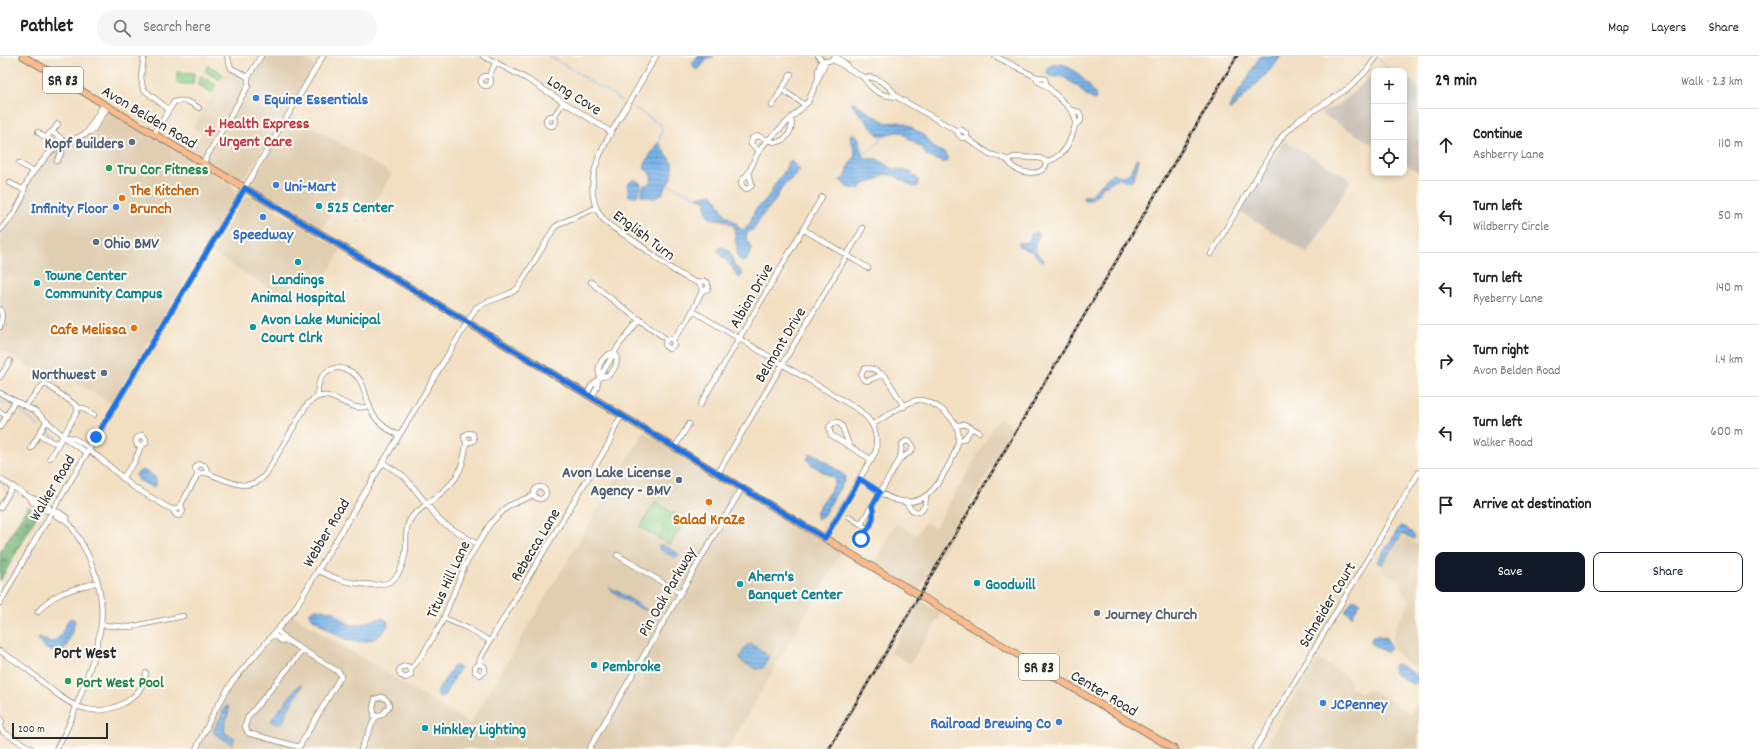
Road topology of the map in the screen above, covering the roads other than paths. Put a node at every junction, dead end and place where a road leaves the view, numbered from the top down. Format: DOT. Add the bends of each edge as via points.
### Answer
graph roads {
  1 [pos="144,56"];
  2 [pos="227,56"];
  3 [pos="261,56"];
  4 [pos="323,56"];
  5 [pos="483,56"];
  6 [pos="656,56"];
  7 [pos="997,56"];
  8 [pos="1377,56"];
  9 [pos="26,57"];
  10 [pos="835,57"];
  11 [pos="822,59"];
  12 [pos="496,62"];
  13 [pos="792,74"];
  14 [pos="489,76"];
  15 [pos="248,78"];
  16 [pos="863,78"];
  17 [pos="781,89"];
  18 [pos="897,97"];
  19 [pos="562,103"];
  20 [pos="106,105"];
  21 [pos="805,105"];
  22 [pos="772,106"];
  23 [pos="199,108"];
  24 [pos="168,109"];
  25 [pos="554,116"];
  26 [pos="791,120"];
  27 [pos="58,124"];
  28 [pos="38,132"];
  29 [pos="52,132"];
  30 [pos="611,132"];
  31 [pos="154,134"];
  32 [pos="48,137"];
  33 [pos="769,140"];
  34 [pos="66,143"];
  35 [pos="59,147"];
  36 [pos="759,151"];
  37 [pos="1008,160"];
  38 [pos="57,161"];
  39 [pos="1046,162"];
  40 [pos="19,163"];
  41 [pos="203,163"];
  42 [pos="34,172"];
  43 [pos="749,172"];
  44 [pos="10,183"];
  45 [pos="245,188"];
  46 [pos="24,190"];
  47 [pos="822,197"];
  48 [pos="596,208"];
  49 [pos="2,222"];
  50 [pos="863,228"];
  51 [pos="803,229"];
  52 [pos="0,230"];
  53 [pos="1211,254"];
  54 [pos="847,255"];
  55 [pos="868,268"];
  56 [pos="591,282"];
  57 [pos="698,283"];
  58 [pos="702,291"];
  59 [pos="0,309"];
  60 [pos="693,311"];
  61 [pos="640,319"];
  62 [pos="466,321"];
  63 [pos="0,327"];
  64 [pos="739,339"];
  65 [pos="615,352"];
  66 [pos="10,361"];
  67 [pos="782,364"];
  68 [pos="1,374"];
  69 [pos="882,375"];
  70 [pos="599,379"];
  71 [pos="0,393"];
  72 [pos="589,395"];
  73 [pos="318,397"];
  74 [pos="15,401"];
  75 [pos="26,405"];
  76 [pos="700,405"];
  77 [pos="369,406"];
  78 [pos="904,406"];
  79 [pos="78,408"];
  80 [pos="0,412"];
  81 [pos="94,415"];
  82 [pos="622,415"];
  83 [pos="7,416"];
  84 [pos="46,422"];
  85 [pos="689,424"];
  86 [pos="873,424"];
  87 [pos="956,426"];
  88 [pos="0,427"];
  89 [pos="972,428"];
  90 [pos="979,432"];
  91 [pos="39,434"];
  92 [pos="64,436"];
  93 [pos="398,436"];
  94 [pos="959,441"];
  95 [pos="467,442"];
  96 [pos="59,443"];
  97 [pos="849,445"];
  98 [pos="141,446"];
  99 [pos="675,447"];
  100 [pos="31,448"];
  101 [pos="88,450"];
  102 [pos="50,458"];
  103 [pos="900,459"];
  104 [pos="872,460"];
  105 [pos="382,462"];
  106 [pos="1419,472"];
  107 [pos="209,473"];
  108 [pos="718,473"];
  109 [pos="198,475"];
  110 [pos="122,478"];
  111 [pos="0,479"];
  112 [pos="860,479"];
  113 [pos="13,486"];
  114 [pos="742,488"];
  115 [pos="880,492"];
  116 [pos="534,495"];
  117 [pos="926,497"];
  118 [pos="906,501"];
  119 [pos="181,505"];
  120 [pos="426,505"];
  121 [pos="872,506"];
  122 [pos="0,508"];
  123 [pos="172,510"];
  124 [pos="52,511"];
  125 [pos="850,517"];
  126 [pos="861,524"];
  127 [pos="868,529"];
  128 [pos="825,538"];
  129 [pos="861,539"];
  130 [pos="477,544"];
  131 [pos="617,555"];
  132 [pos="318,570"];
  133 [pos="98,582"];
  134 [pos="680,593"];
  135 [pos="920,596"];
  136 [pos="0,603"];
  137 [pos="38,612"];
  138 [pos="183,616"];
  139 [pos="444,618"];
  140 [pos="102,624"];
  141 [pos="275,632"];
  142 [pos="490,642"];
  143 [pos="303,650"];
  144 [pos="0,651"];
  145 [pos="479,664"];
  146 [pos="411,669"];
  147 [pos="146,673"];
  148 [pos="77,706"];
  149 [pos="0,718"];
  150 [pos="375,718"];
  151 [pos="0,727"];
  152 [pos="300,748"];
  153 [pos="32,749"];
  154 [pos="56,749"];
  155 [pos="196,749"];
  156 [pos="361,749"];
  157 [pos="589,749"];
  158 [pos="1174,749"];
  159 [pos="1255,749"];
  1 -- 24 [label="street" via="141,77 143,89"];
  2 -- 15 [label="street" via="231,68"];
  3 -- 15 [label="street"];
  4 -- 45 [label="street, Walker Road"];
  5 -- 12 [label="street, Long Cove"];
  6 -- 30 [label="street, English Turn"];
  7 -- 39 [label="street" via="1036,77 1045,79 1047,86 1072,110 1076,124 1064,150 1058,157"];
  8 -- 53 [label="street" via="1350,87 1299,120 1283,135"];
  9 -- 20 [label="main road, Avon Belden Road / SR 83"];
  10 -- 11 [label="street"];
  10 -- 16 [label="street"];
  11 -- 21 [label="street" via="813,93"];
  12 -- 14 [label="street"];
  12 -- 19 [label="street, Long Cove"];
  13 -- 17 [label="street"];
  15 -- 41 [label="street" via="246,90"];
  16 -- 18 [label="street" via="876,91"];
  16 -- 18 [label="street" via="870,77 881,81"];
  17 -- 21 [label="street"];
  17 -- 22 [label="street"];
  18 -- 37 [label="street" via="957,131 962,138 967,138 985,151"];
  19 -- 25 [label="street"];
  19 -- 30 [label="street, Long Cove"];
  20 -- 31 [label="main road, Avon Belden Road / SR 83"];
  20 -- 34 [label="street" via="86,134"];
  21 -- 26 [label="street"];
  23 -- 24 [label="street" via="183,100 174,102"];
  24 -- 31 [label="street"];
  26 -- 33 [label="street"];
  26 -- 33 [label="street" via="792,128 786,137 779,142"];
  27 -- 29 [label="street"];
  28 -- 32 [label="street"];
  29 -- 32 [label="street"];
  29 -- 34 [label="street"];
  30 -- 48 [label="street, English Turn" via="602,149 595,173"];
  31 -- 41 [label="main road, Avon Belden Road / SR 83"];
  32 -- 35 [label="street"];
  33 -- 36 [label="street"];
  33 -- 36 [label="street" via="758,136 752,138 751,144"];
  34 -- 35 [label="street"];
  35 -- 38 [label="street" via="62,152"];
  35 -- 42 [label="street" via="50,153"];
  36 -- 43 [label="street"];
  37 -- 39 [label="street" via="1014,156 1040,158"];
  37 -- 39 [label="street" via="1017,169 1031,173 1042,170 1046,167"];
  40 -- 42 [label="street"];
  41 -- 45 [label="main road, Avon Belden Road / SR 83"];
  42 -- 46 [label="street"];
  44 -- 46 [label="street"];
  45 -- 62 [label="main road, Avon Belden Road / SR 83"];
  45 -- 101 [label="street, Walker Road"];
  46 -- 49 [label="street" via="13,215"];
  47 -- 51 [label="street, Albion Drive"];
  48 -- 57 [label="street, English Turn" via="612,228 674,272"];
  48 -- 62 [label="street, Webber Road" via="561,222 555,227 518,288 512,294 483,302"];
  49 -- 52 [label="street"];
  50 -- 54 [label="street, Belmont Drive"];
  51 -- 54 [label="street"];
  51 -- 64 [label="street, Albion Drive"];
  54 -- 55 [label="street"];
  54 -- 67 [label="street, Belmont Drive"];
  56 -- 61 [label="street" via="609,299"];
  57 -- 58 [label="street"];
  57 -- 58 [label="street" via="708,283 708,289"];
  58 -- 60 [label="street"];
  59 -- 63 [label="street"];
  60 -- 61 [label="street" via="670,340"];
  60 -- 64 [label="street"];
  61 -- 65 [label="street"];
  62 -- 72 [label="main road, Avon Belden Road / SR 83"];
  62 -- 93 [label="street, Webber Road"];
  64 -- 67 [label="street"];
  64 -- 76 [label="street, Albion Drive"];
  65 -- 70 [label="street"];
  65 -- 70 [label="street" via="601,360 598,367"];
  65 -- 70 [label="street" via="615,368 610,374"];
  66 -- 68 [label="street"];
  67 -- 86 [label="street" via="859,410"];
  67 -- 108 [label="street, Belmont Drive"];
  69 -- 78 [label="street" via="892,384"];
  70 -- 72 [label="street" via="597,387"];
  71 -- 74 [label="street"];
  72 -- 82 [label="main road, Avon Belden Road / SR 83"];
  73 -- 77 [label="street" via="333,397 358,408"];
  73 -- 77 [label="street" via="318,385 323,375 342,368 352,372 359,380"];
  73 -- 107 [label="street" via="306,406 266,474 259,481 251,485 242,485"];
  74 -- 75 [label="street"];
  74 -- 83 [label="street"];
  75 -- 79 [label="street" via="42,385 46,384"];
  75 -- 84 [label="street"];
  77 -- 93 [label="street" via="379,423"];
  78 -- 86 [label="street"];
  78 -- 87 [label="street" via="914,401 925,400 949,415"];
  79 -- 81 [label="street" via="83,408"];
  79 -- 92 [label="street"];
  80 -- 83 [label="street"];
  82 -- 99 [label="main road, Avon Belden Road / SR 83"];
  82 -- 142 [label="street, Rebecca Lane" via="609,443"];
  83 -- 88 [label="street"];
  84 -- 91 [label="street"];
  84 -- 92 [label="street"];
  85 -- 99 [label="street"];
  86 -- 104 [label="street" via="877,442"];
  87 -- 89 [label="street" via="964,424"];
  87 -- 94 [label="street"];
  89 -- 90 [label="street"];
  89 -- 94 [label="street" via="965,438"];
  91 -- 96 [label="street"];
  91 -- 100 [label="street"];
  92 -- 96 [label="street"];
  92 -- 101 [label="street" via="70,442"];
  93 -- 105 [label="street, Webber Road"];
  94 -- 117 [label="street" via="957,451 938,484"];
  95 -- 120 [label="street" via="464,461 453,481"];
  96 -- 102 [label="street"];
  97 -- 97 [label="street" via="842,426 838,422 833,423 829,428 831,435"];
  97 -- 104 [label="street"];
  98 -- 110 [label="street" via="134,463"];
  99 -- 108 [label="main road, Avon Belden Road / SR 83"];
  101 -- 110 [label="street"];
  101 -- 124 [label="street, Walker Road"];
  103 -- 115 [label="street"];
  104 -- 112 [label="street"];
  105 -- 120 [label="street" via="405,477"];
  105 -- 132 [label="street, Webber Road"];
  106 -- 159 [label="street, Schneider Court"];
  107 -- 109 [label="street"];
  107 -- 109 [label="street" via="204,465 199,464 195,468"];
  108 -- 114 [label="main road, Avon Belden Road / SR 83"];
  109 -- 119 [label="street"];
  110 -- 123 [label="street"];
  111 -- 113 [label="street"];
  112 -- 115 [label="street"];
  112 -- 128 [label="street"];
  113 -- 122 [label="street"];
  113 -- 124 [label="street" via="31,498 32,502 47,511"];
  114 -- 128 [label="main road, Avon Belden Road / SR 83"];
  114 -- 134 [label="street, Pin Oak Parkway"];
  115 -- 118 [label="street"];
  115 -- 121 [label="street"];
  116 -- 130 [label="street, Titus Hill Lane" via="503,510"];
  117 -- 118 [label="street"];
  117 -- 118 [label="street" via="925,506 919,512 908,507"];
  119 -- 123 [label="street"];
  119 -- 123 [label="street" via="183,511 180,516"];
  120 -- 130 [label="street" via="441,522"];
  120 -- 132 [label="street" via="409,521 404,561 397,575 388,583 376,586 344,582"];
  121 -- 126 [label="street"];
  121 -- 127 [label="street" via="874,515"];
  124 -- 133 [label="street" via="67,521 83,546"];
  124 -- 136 [label="street, Walker Road"];
  125 -- 126 [label="street"];
  126 -- 127 [label="street"];
  127 -- 129 [label="street"];
  128 -- 135 [label="main road, Avon Belden Road / SR 83"];
  130 -- 139 [label="street, Titus Hill Lane" via="462,571"];
  131 -- 134 [label="street"];
  132 -- 141 [label="street, Webber Road" via="294,610"];
  133 -- 137 [label="street" via="54,596"];
  133 -- 140 [label="street"];
  134 -- 157 [label="street, Pin Oak Parkway"];
  135 -- 158 [label="main road, Center Road / SR 83"];
  138 -- 140 [label="street" via="135,626"];
  139 -- 142 [label="street"];
  139 -- 146 [label="street, Titus Hill Lane"];
  140 -- 148 [label="street" via="99,642"];
  141 -- 143 [label="street"];
  141 -- 155 [label="street, Webber Road" via="232,682"];
  142 -- 145 [label="street, Rebecca Lane"];
  143 -- 152 [label="street" via="339,672 341,676"];
  143 -- 152 [label="street" via="248,717 245,728 248,733"];
  144 -- 148 [label="street" via="27,669 63,699"];
  147 -- 148 [label="street" via="140,690 124,703 100,710"];
  148 -- 154 [label="street" via="70,727"];
  149 -- 151 [label="street"];
  150 -- 150 [label="street" via="375,699 385,698 389,706 384,713"];
  150 -- 156 [label="street"];
  151 -- 153 [label="street" via="3,732"];
}
